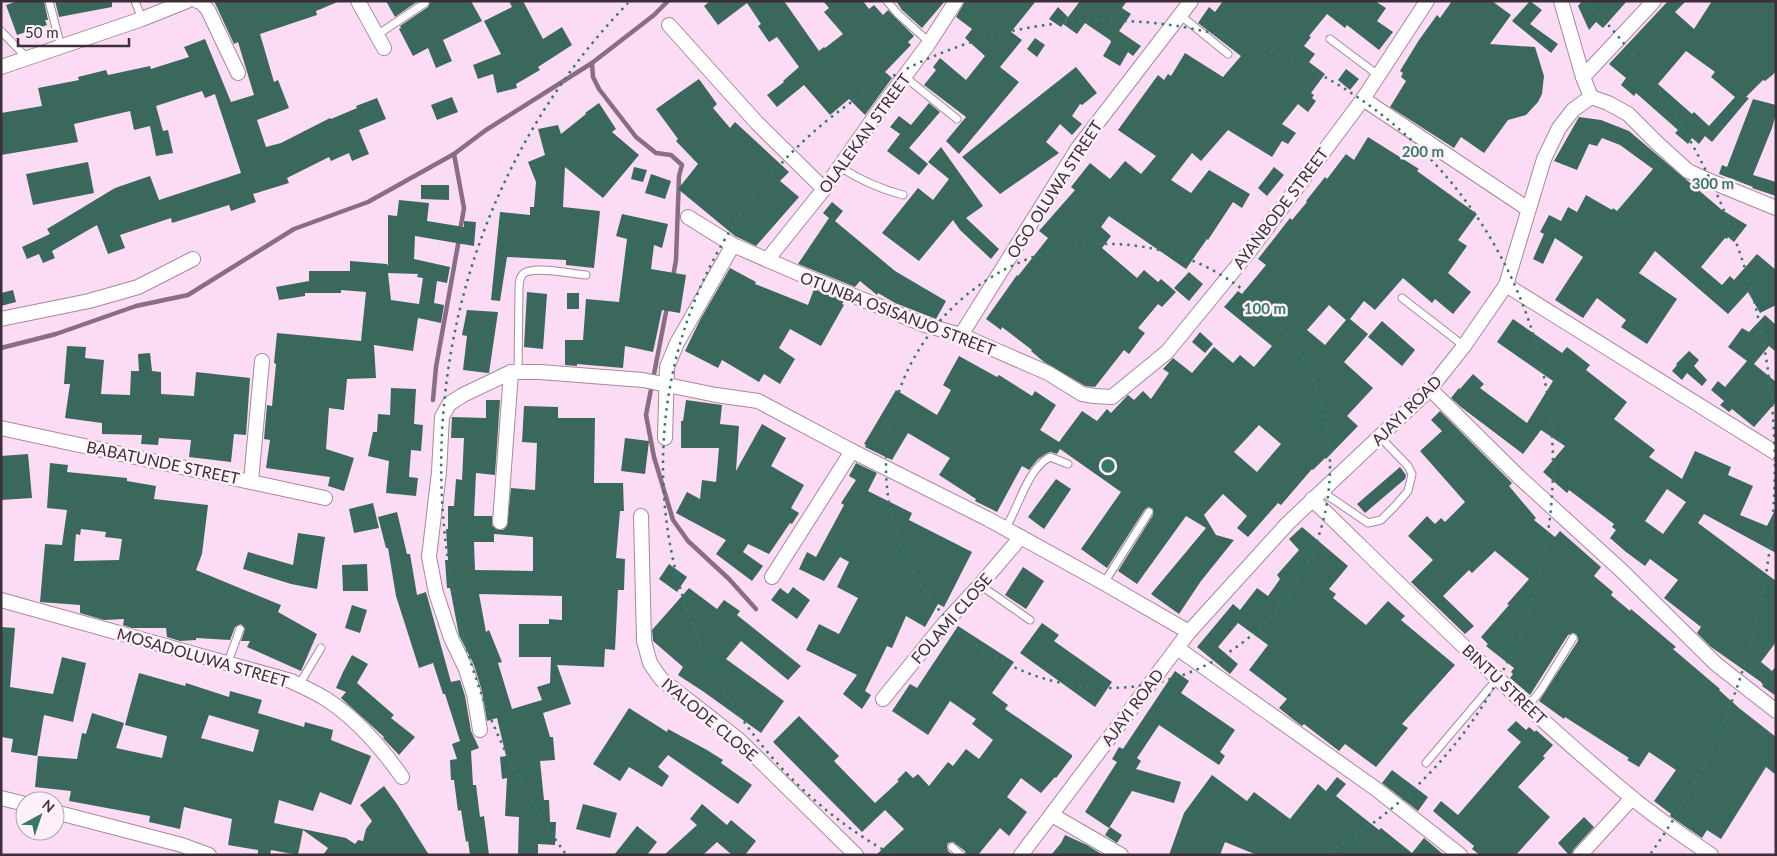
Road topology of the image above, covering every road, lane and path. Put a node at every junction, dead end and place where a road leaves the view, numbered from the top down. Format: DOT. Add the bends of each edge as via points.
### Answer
graph roads {
  1 [pos="49,1"];
  2 [pos="135,1"];
  3 [pos="187,1"];
  4 [pos="197,1"];
  5 [pos="887,1"];
  6 [pos="956,1"];
  7 [pos="1191,1"];
  8 [pos="1427,1"];
  9 [pos="1561,1"];
  10 [pos="1654,1"];
  11 [pos="359,2"];
  12 [pos="425,3"];
  13 [pos="1180,16"];
  14 [pos="142,19"];
  15 [pos="669,25"];
  16 [pos="1,31"];
  17 [pos="377,35"];
  18 [pos="1330,39"];
  19 [pos="929,42"];
  20 [pos="61,47"];
  21 [pos="384,48"];
  22 [pos="1228,54"];
  23 [pos="27,58"];
  24 [pos="1,67"];
  25 [pos="238,73"];
  26 [pos="1378,75"];
  27 [pos="905,77"];
  28 [pos="1583,77"];
  29 [pos="1591,97"];
  30 [pos="1363,99"];
  31 [pos="957,119"];
  32 [pos="840,167"];
  33 [pos="824,189"];
  34 [pos="903,195"];
  35 [pos="1776,208"];
  36 [pos="1528,209"];
  37 [pos="688,217"];
  38 [pos="732,245"];
  39 [pos="193,260"];
  40 [pos="766,260"];
  41 [pos="586,275"];
  42 [pos="1506,285"];
  43 [pos="1402,298"];
  44 [pos="1,319"];
  45 [pos="961,335"];
  46 [pos="1464,346"];
  47 [pos="262,361"];
  48 [pos="514,372"];
  49 [pos="655,383"];
  50 [pos="1430,389"];
  51 [pos="1112,397"];
  52 [pos="1,428"];
  53 [pos="1380,437"];
  54 [pos="665,438"];
  55 [pos="852,451"];
  56 [pos="1776,453"];
  57 [pos="1068,464"];
  58 [pos="251,481"];
  59 [pos="1317,495"];
  60 [pos="324,498"];
  61 [pos="1149,512"];
  62 [pos="641,516"];
  63 [pos="500,522"];
  64 [pos="1005,528"];
  65 [pos="1021,537"];
  66 [pos="772,577"];
  67 [pos="1104,583"];
  68 [pos="980,585"];
  69 [pos="1,600"];
  70 [pos="1030,620"];
  71 [pos="240,630"];
  72 [pos="1189,632"];
  73 [pos="1573,638"];
  74 [pos="321,648"];
  75 [pos="1177,648"];
  76 [pos="228,662"];
  77 [pos="1498,678"];
  78 [pos="299,685"];
  79 [pos="883,699"];
  80 [pos="1528,706"];
  81 [pos="1776,711"];
  82 [pos="480,730"];
  83 [pos="1426,763"];
  84 [pos="402,776"];
  85 [pos="1,798"];
  86 [pos="1632,798"];
  87 [pos="15,802"];
  88 [pos="65,815"];
  89 [pos="1052,815"];
  90 [pos="952,847"];
  91 [pos="209,855"];
  92 [pos="856,855"];
  93 [pos="961,855"];
  94 [pos="1021,855"];
  95 [pos="1121,855"];
  96 [pos="1460,855"];
  97 [pos="1580,855"];
  98 [pos="1711,855"];
  1 -- 20 [label="lane"];
  2 -- 14 [label="lane"];
  3 -- 14 [label="street"];
  4 -- 25 [label="street" via="208,10"];
  5 -- 19 [label="lane"];
  6 -- 19 [label="street, OLALEKAN STREET"];
  7 -- 13 [label="street, OGO OLUWA STREET"];
  8 -- 26 [label="street, AYANBODE STREET"];
  9 -- 28 [label="street"];
  10 -- 28 [label="street"];
  11 -- 17 [label="street"];
  12 -- 17 [label="lane"];
  13 -- 22 [label="lane"];
  13 -- 45 [label="street, OGO OLUWA STREET" via="1078,148"];
  14 -- 20 [label="street"];
  15 -- 33 [label="street" via="757,123"];
  16 -- 23 [label="lane"];
  17 -- 21 [label="street"];
  18 -- 26 [label="lane"];
  19 -- 27 [label="street, OLALEKAN STREET"];
  20 -- 23 [label="street"];
  23 -- 24 [label="street"];
  26 -- 30 [label="street, AYANBODE STREET"];
  27 -- 31 [label="lane"];
  27 -- 32 [label="street, OLALEKAN STREET"];
  28 -- 29 [label="street"];
  29 -- 35 [label="street" via="1628,114 1688,171"];
  29 -- 36 [label="street, AJAYI ROAD" via="1573,110 1560,128 1544,159"];
  30 -- 36 [label="street"];
  30 -- 51 [label="street, AYANBODE STREET" via="1248,252 1167,352"];
  32 -- 33 [label="street, OLALEKAN STREET"];
  32 -- 34 [label="lane" via="883,190"];
  33 -- 40 [label="street, OLALEKAN STREET"];
  36 -- 42 [label="street, AJAYI ROAD"];
  37 -- 38 [label="street, OTUNBA OSISANJO STREET"];
  38 -- 40 [label="street, OTUNBA OSISANJO STREET"];
  38 -- 49 [label="street" via="677,343 668,367"];
  39 -- 44 [label="street" via="138,287"];
  40 -- 45 [label="street, OTUNBA OSISANJO STREET" via="925,325"];
  41 -- 48 [label="lane" via="533,269 520,278"];
  42 -- 46 [label="street, AJAYI ROAD"];
  42 -- 56 [label="street"];
  43 -- 46 [label="lane"];
  45 -- 51 [label="street, OTUNBA OSISANJO STREET" via="1048,373 1082,394"];
  46 -- 50 [label="street, AJAYI ROAD"];
  47 -- 58 [label="street"];
  48 -- 49 [label="street"];
  48 -- 63 [label="street"];
  48 -- 82 [label="street" via="449,404 442,417 440,472 429,557 436,593 474,694"];
  49 -- 54 [label="street"];
  49 -- 55 [label="street" via="758,401"];
  50 -- 53 [label="street, AJAYI ROAD"];
  50 -- 81 [label="street" via="1716,664"];
  52 -- 58 [label="street, BABATUNDE STREET"];
  53 -- 59 [label="street, AJAYI ROAD"];
  53 -- 59 [label="lane" via="1412,474 1408,491 1382,520 1368,523"];
  55 -- 64 [label="street"];
  55 -- 66 [label="street"];
  57 -- 64 [label="lane" via="1050,457 1045,460 1032,474"];
  58 -- 60 [label="street, BABATUNDE STREET"];
  59 -- 72 [label="street, AJAYI ROAD"];
  59 -- 77 [label="street, BINTU STREET"];
  61 -- 67 [label="lane"];
  62 -- 92 [label="street, IYALODE CLOSE" via="644,641 650,663 661,679 738,739"];
  64 -- 65 [label="street"];
  65 -- 67 [label="street"];
  65 -- 68 [label="street, FOLAMI CLOSE"];
  67 -- 72 [label="street"];
  68 -- 70 [label="lane"];
  68 -- 79 [label="street, FOLAMI CLOSE"];
  69 -- 76 [label="street, MOSADOLUWA STREET"];
  71 -- 76 [label="lane"];
  72 -- 75 [label="street, AJAYI ROAD"];
  73 -- 80 [label="lane"];
  74 -- 78 [label="lane"];
  75 -- 89 [label="street, AJAYI ROAD"];
  75 -- 96 [label="street" via="1376,789"];
  76 -- 78 [label="street, MOSADOLUWA STREET"];
  77 -- 80 [label="street, BINTU STREET"];
  77 -- 83 [label="lane"];
  78 -- 84 [label="street, MOSADOLUWA STREET" via="326,699 352,719 382,749"];
  80 -- 86 [label="street, BINTU STREET"];
  85 -- 87 [label="street"];
  86 -- 97 [label="street"];
  86 -- 98 [label="street, BINTU STREET"];
  88 -- 91 [label="street"];
  89 -- 94 [label="street, AJAYI ROAD"];
  89 -- 95 [label="street"];
  90 -- 93 [label="lane"];
}
